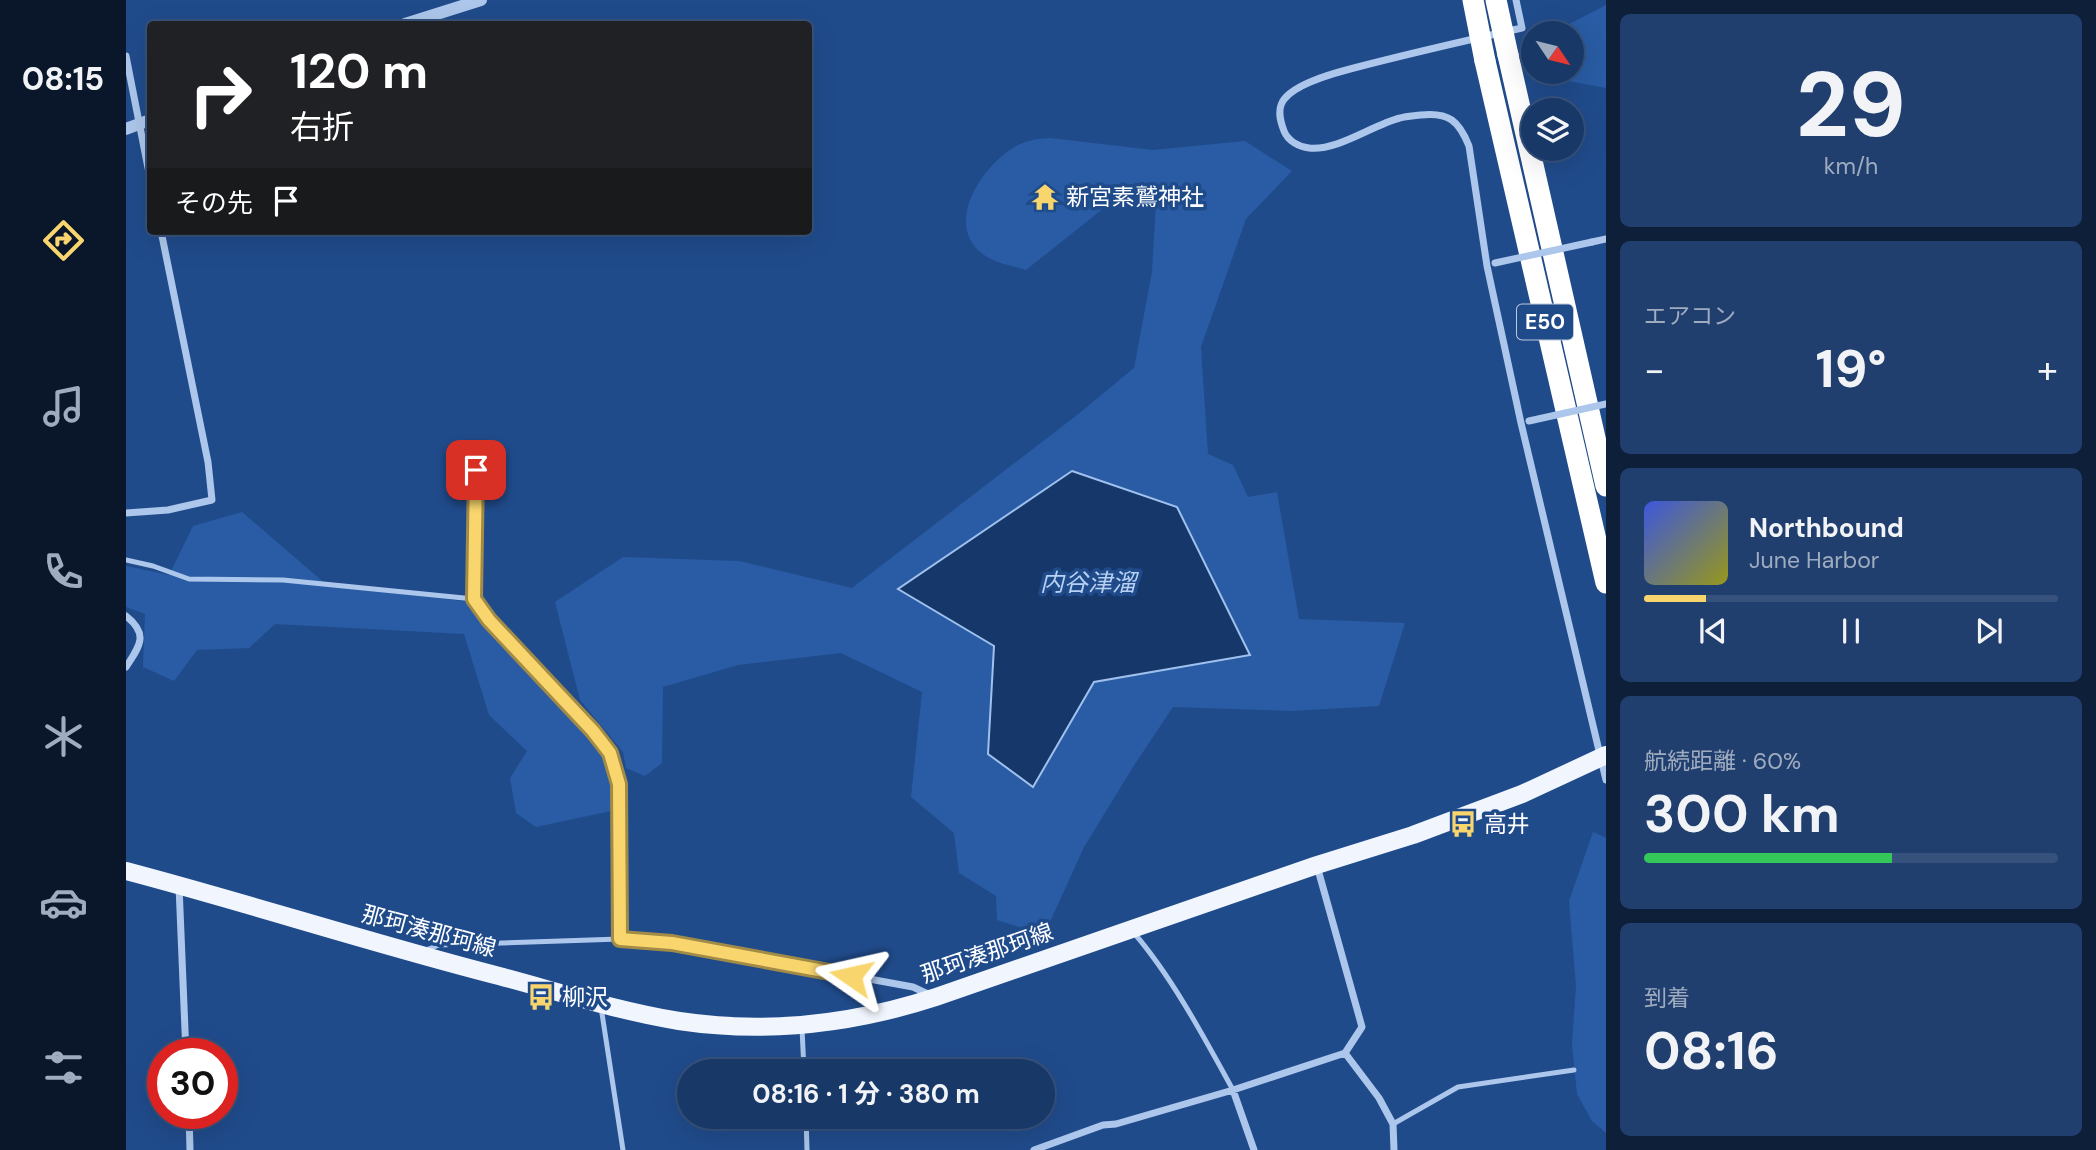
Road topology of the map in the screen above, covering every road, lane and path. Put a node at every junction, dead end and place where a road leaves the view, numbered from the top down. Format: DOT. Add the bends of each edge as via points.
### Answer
graph roads {
  1 [pos="481,0"];
  2 [pos="1473,0"];
  3 [pos="1496,0"];
  4 [pos="1516,0"];
  5 [pos="414,21"];
  6 [pos="126,56"];
  7 [pos="145,122"];
  8 [pos="126,129"];
  9 [pos="147,144"];
  10 [pos="162,235"];
  11 [pos="1606,239"];
  12 [pos="1491,264"];
  13 [pos="1606,404"];
  14 [pos="1525,421"];
  15 [pos="477,444"];
  16 [pos="1606,486"];
  17 [pos="126,513"];
  18 [pos="126,560"];
  19 [pos="1606,583"];
  20 [pos="474,599"];
  21 [pos="126,616"];
  22 [pos="126,667"];
  23 [pos="1604,754"];
  24 [pos="1606,780"];
  25 [pos="1317,865"];
  26 [pos="126,871"];
  27 [pos="179,885"];
  28 [pos="1131,929"];
  29 [pos="620,939"];
  30 [pos="417,955"];
  31 [pos="936,997"];
  32 [pos="600,1004"];
  33 [pos="802,1025"];
  34 [pos="185,1038"];
  35 [pos="1345,1053"];
  36 [pos="803,1059"];
  37 [pos="1574,1070"];
  38 [pos="1233,1090"];
  39 [pos="1393,1124"];
  40 [pos="189,1129"];
  41 [pos="806,1129"];
  42 [pos="190,1150"];
  43 [pos="623,1150"];
  44 [pos="807,1150"];
  45 [pos="1034,1150"];
  46 [pos="1254,1150"];
  47 [pos="1394,1150"];
  1 -- 5 [label="street"];
  2 -- 19 [label="highway, E50, bridge"];
  3 -- 16 [label="highway, E50, bridge"];
  4 -- 12 [label="street" via="1521,28 1339,72 1297,88 1280,107 1287,137 1298,146 1312,148 1332,145 1400,118 1448,116 1469,146"];
  6 -- 7 [label="street"];
  7 -- 8 [label="street"];
  7 -- 9 [label="street"];
  10 -- 17 [label="street" via="212,500"];
  11 -- 12 [label="street, bridge"];
  12 -- 14 [label="street"];
  13 -- 14 [label="street, bridge"];
  14 -- 23 [label="street"];
  15 -- 20 [label="street"];
  18 -- 20 [label="lane" via="189,579 283,580"];
  20 -- 29 [label="street" via="610,753 619,784"];
  21 -- 22 [label="street" via="139,629 141,642"];
  23 -- 24 [label="street"];
  23 -- 25 [label="main road, 那珂湊那珂線" via="1522,794"];
  25 -- 28 [label="main road, 那珂湊那珂線"];
  25 -- 35 [label="street" via="1363,1027"];
  26 -- 27 [label="main road, 那珂湊那珂線"];
  27 -- 30 [label="main road, 那珂湊那珂線"];
  27 -- 34 [label="street"];
  28 -- 31 [label="main road, 那珂湊那珂線"];
  28 -- 38 [label="lane"];
  29 -- 30 [label="lane" via="439,946"];
  29 -- 31 [label="street" via="672,943 914,987"];
  30 -- 32 [label="main road, 那珂湊那珂線"];
  31 -- 33 [label="main road, 那珂湊那珂線" via="893,1011"];
  32 -- 33 [label="main road, 那珂湊那珂線" via="679,1021"];
  32 -- 43 [label="lane"];
  33 -- 36 [label="lane"];
  35 -- 38 [label="street"];
  35 -- 39 [label="street"];
  37 -- 39 [label="lane" via="1458,1087"];
  38 -- 45 [label="street" via="1103,1125"];
  38 -- 46 [label="street"];
  39 -- 47 [label="street"];
  40 -- 42 [label="street"];
  41 -- 44 [label="lane"];
}
